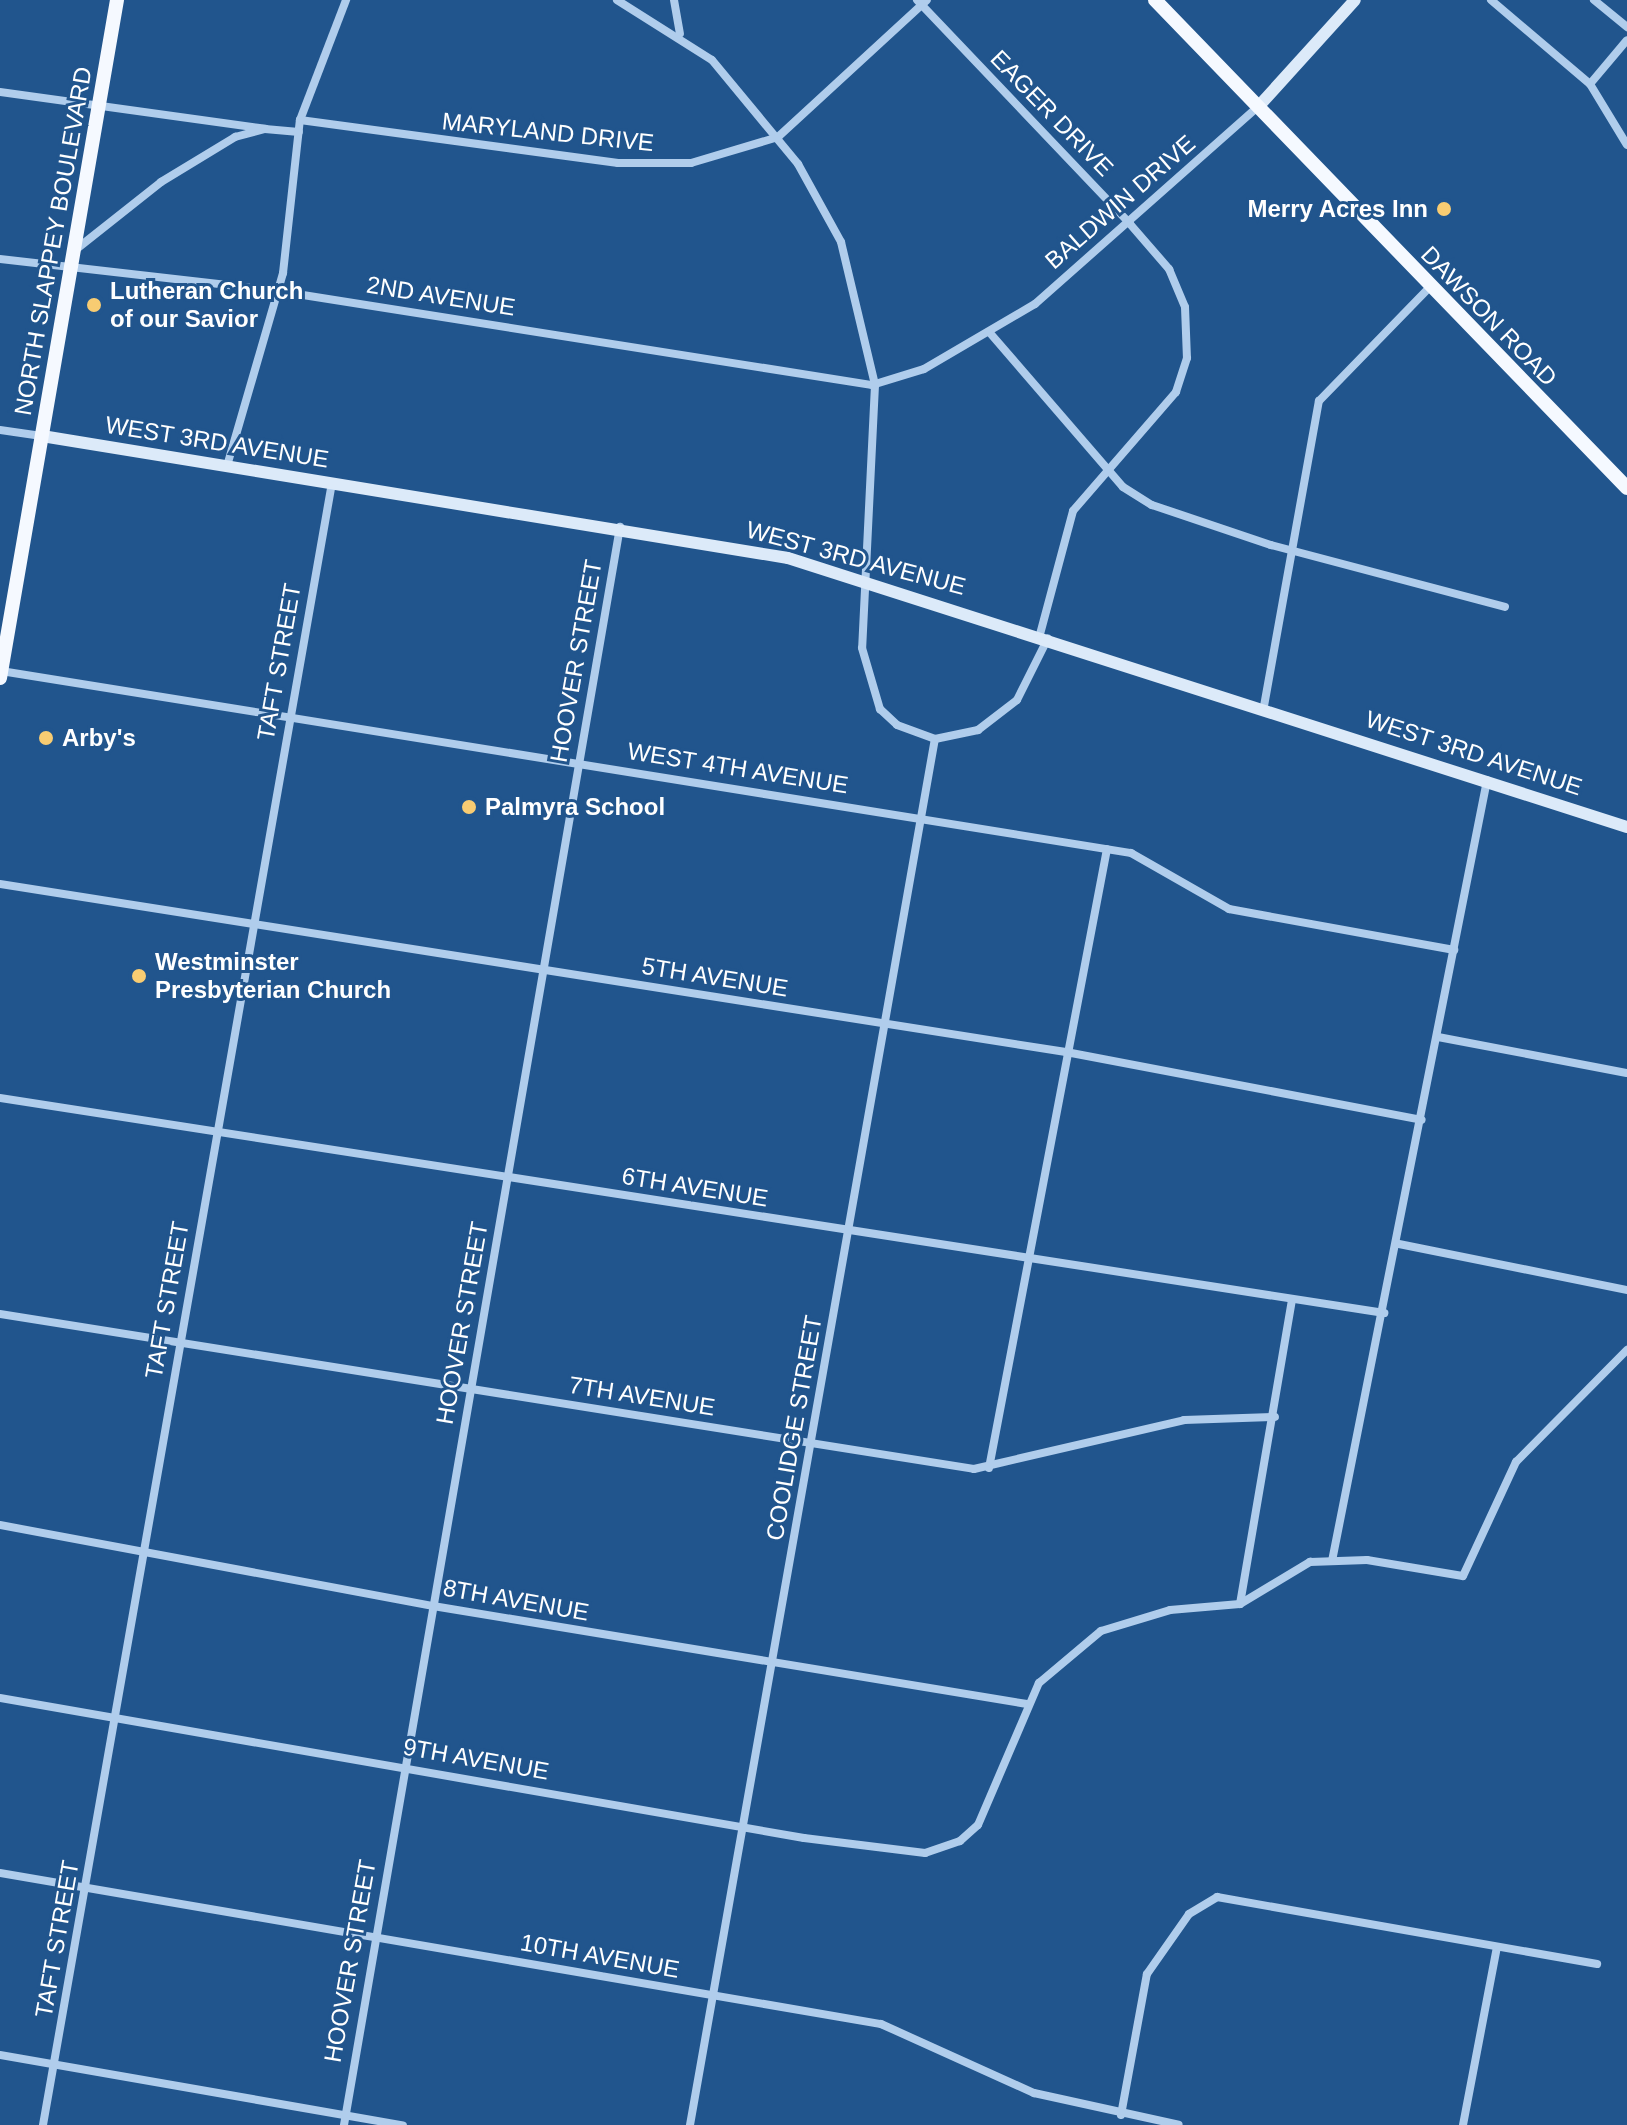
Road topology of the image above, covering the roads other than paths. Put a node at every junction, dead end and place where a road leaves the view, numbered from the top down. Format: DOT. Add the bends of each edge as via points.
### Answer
graph roads {
  1 [pos="117,0"];
  2 [pos="346,0"];
  3 [pos="617,0"];
  4 [pos="674,0"];
  5 [pos="1155,0"];
  6 [pos="1355,0"];
  7 [pos="1491,0"];
  8 [pos="1594,0"];
  9 [pos="922,2"];
  10 [pos="1627,27"];
  11 [pos="680,33"];
  12 [pos="1627,40"];
  13 [pos="1590,84"];
  14 [pos="0,92"];
  15 [pos="1258,107"];
  16 [pos="98,108"];
  17 [pos="300,120"];
  18 [pos="265,129"];
  19 [pos="299,132"];
  20 [pos="778,137"];
  21 [pos="1627,145"];
  22 [pos="1130,224"];
  23 [pos="74,251"];
  24 [pos="0,259"];
  25 [pos="70,271"];
  26 [pos="1430,287"];
  27 [pos="279,291"];
  28 [pos="990,333"];
  29 [pos="875,385"];
  30 [pos="0,430"];
  31 [pos="42,436"];
  32 [pos="227,466"];
  33 [pos="1107,469"];
  34 [pos="332,483"];
  35 [pos="1627,488"];
  36 [pos="620,527"];
  37 [pos="1290,550"];
  38 [pos="867,579"];
  39 [pos="1505,607"];
  40 [pos="1044,636"];
  41 [pos="0,673"];
  42 [pos="1264,706"];
  43 [pos="290,716"];
  44 [pos="935,739"];
  45 [pos="577,764"];
  46 [pos="1487,780"];
  47 [pos="920,817"];
  48 [pos="1627,827"];
  49 [pos="1107,849"];
  50 [pos="0,884"];
  51 [pos="253,924"];
  52 [pos="1454,950"];
  53 [pos="545,971"];
  54 [pos="883,1023"];
  55 [pos="1438,1037"];
  56 [pos="1066,1052"];
  57 [pos="1627,1073"];
  58 [pos="0,1098"];
  59 [pos="1422,1120"];
  60 [pos="217,1133"];
  61 [pos="507,1179"];
  62 [pos="854,1231"];
  63 [pos="1399,1244"];
  64 [pos="1028,1261"];
  65 [pos="1627,1290"];
  66 [pos="1292,1299"];
  67 [pos="1384,1313"];
  68 [pos="0,1314"];
  69 [pos="181,1343"];
  70 [pos="1627,1350"];
  71 [pos="471,1388"];
  72 [pos="1275,1417"];
  73 [pos="812,1443"];
  74 [pos="989,1468"];
  75 [pos="0,1525"];
  76 [pos="144,1554"];
  77 [pos="1332,1561"];
  78 [pos="1240,1604"];
  79 [pos="433,1606"];
  80 [pos="772,1664"];
  81 [pos="0,1698"];
  82 [pos="1027,1704"];
  83 [pos="115,1717"];
  84 [pos="405,1767"];
  85 [pos="743,1827"];
  86 [pos="0,1873"];
  87 [pos="86,1888"];
  88 [pos="375,1939"];
  89 [pos="1497,1947"];
  90 [pos="1597,1964"];
  91 [pos="713,1995"];
  92 [pos="0,2055"];
  93 [pos="55,2064"];
  94 [pos="1121,2115"];
  95 [pos="343,2120"];
  96 [pos="43,2125"];
  97 [pos="403,2125"];
  98 [pos="690,2125"];
  99 [pos="1179,2125"];
  100 [pos="1463,2125"];
  1 -- 16 [label="main road, NORTH SLAPPEY BOULEVARD"];
  2 -- 17 [label="street"];
  3 -- 11 [label="street"];
  4 -- 11 [label="street"];
  5 -- 15 [label="main road, DAWSON ROAD"];
  6 -- 15 [label="street, BALDWIN DRIVE"];
  7 -- 13 [label="street"];
  8 -- 10 [label="street"];
  9 -- 20 [label="street, MARYLAND DRIVE"];
  9 -- 22 [label="street, EAGER DRIVE"];
  11 -- 20 [label="street"];
  12 -- 13 [label="street"];
  13 -- 21 [label="street"];
  14 -- 16 [label="street"];
  15 -- 22 [label="street, BALDWIN DRIVE"];
  15 -- 26 [label="main road, DAWSON ROAD"];
  16 -- 18 [label="street"];
  16 -- 23 [label="main road, NORTH SLAPPEY BOULEVARD"];
  17 -- 19 [label="street"];
  17 -- 20 [label="street, MARYLAND DRIVE" via="618,163 691,163"];
  18 -- 19 [label="street"];
  18 -- 23 [label="street" via="176,171"];
  19 -- 27 [label="street"];
  20 -- 29 [label="street" via="841,242"];
  22 -- 28 [label="street, BALDWIN DRIVE"];
  22 -- 33 [label="street, EAGER DRIVE" via="1169,269 1189,340 1172,400"];
  23 -- 25 [label="main road, NORTH SLAPPEY BOULEVARD"];
  24 -- 25 [label="street, 2ND AVENUE"];
  25 -- 27 [label="street, 2ND AVENUE"];
  25 -- 31 [label="main road, NORTH SLAPPEY BOULEVARD"];
  26 -- 35 [label="main road, DAWSON ROAD"];
  26 -- 37 [label="street" via="1319,401"];
  27 -- 29 [label="street, 2ND AVENUE"];
  27 -- 32 [label="street"];
  28 -- 29 [label="street, BALDWIN DRIVE"];
  28 -- 33 [label="street"];
  29 -- 38 [label="street"];
  30 -- 31 [label="street, WEST 3RD AVENUE"];
  31 -- 32 [label="street, WEST 3RD AVENUE"];
  31 -- 41 [label="main road, NORTH SLAPPEY BOULEVARD"];
  32 -- 34 [label="street, WEST 3RD AVENUE"];
  33 -- 37 [label="street" via="1123,487 1175,515"];
  33 -- 40 [label="street, EAGER DRIVE" via="1065,532"];
  34 -- 36 [label="street, WEST 3RD AVENUE"];
  34 -- 43 [label="street, TAFT STREET"];
  36 -- 38 [label="street, WEST 3RD AVENUE"];
  36 -- 45 [label="street, HOOVER STREET"];
  37 -- 39 [label="street"];
  37 -- 42 [label="street"];
  38 -- 40 [label="street, WEST 3RD AVENUE"];
  38 -- 44 [label="street" via="862,648 873,699 897,725"];
  40 -- 42 [label="street, WEST 3RD AVENUE"];
  40 -- 44 [label="street, EAGER DRIVE" via="1028,684 998,721"];
  41 -- 43 [label="street, WEST 4TH AVENUE"];
  42 -- 46 [label="street, WEST 3RD AVENUE"];
  43 -- 45 [label="street, WEST 4TH AVENUE"];
  43 -- 51 [label="street, TAFT STREET"];
  44 -- 47 [label="street, COOLIDGE STREET"];
  45 -- 47 [label="street, WEST 4TH AVENUE"];
  45 -- 53 [label="street, HOOVER STREET"];
  46 -- 48 [label="street, WEST 3RD AVENUE"];
  46 -- 52 [label="street"];
  47 -- 49 [label="street, WEST 4TH AVENUE"];
  47 -- 54 [label="street, COOLIDGE STREET"];
  49 -- 52 [label="street, WEST 4TH AVENUE" via="1150,857 1201,898 1229,909"];
  49 -- 56 [label="street"];
  50 -- 51 [label="street, 5TH AVENUE"];
  51 -- 53 [label="street, 5TH AVENUE"];
  51 -- 60 [label="street, TAFT STREET"];
  52 -- 55 [label="street"];
  53 -- 54 [label="street, 5TH AVENUE"];
  53 -- 61 [label="street, HOOVER STREET"];
  54 -- 56 [label="street, 5TH AVENUE"];
  54 -- 62 [label="street, COOLIDGE STREET"];
  55 -- 57 [label="street"];
  55 -- 59 [label="street"];
  56 -- 59 [label="street, 5TH AVENUE"];
  56 -- 64 [label="street"];
  58 -- 60 [label="street, 6TH AVENUE"];
  59 -- 63 [label="street"];
  60 -- 61 [label="street, 6TH AVENUE"];
  60 -- 69 [label="street, TAFT STREET"];
  61 -- 62 [label="street, 6TH AVENUE"];
  61 -- 71 [label="street, HOOVER STREET"];
  62 -- 64 [label="street, 6TH AVENUE"];
  62 -- 73 [label="street, COOLIDGE STREET"];
  63 -- 65 [label="street"];
  63 -- 67 [label="street"];
  64 -- 66 [label="street, 6TH AVENUE"];
  64 -- 74 [label="street"];
  66 -- 67 [label="street, 6TH AVENUE"];
  66 -- 72 [label="street"];
  67 -- 77 [label="street"];
  68 -- 69 [label="street, 7TH AVENUE"];
  69 -- 71 [label="street, 7TH AVENUE"];
  69 -- 76 [label="street, TAFT STREET"];
  70 -- 77 [label="street" via="1521,1454 1463,1576"];
  71 -- 73 [label="street, 7TH AVENUE"];
  71 -- 79 [label="street, HOOVER STREET"];
  72 -- 74 [label="street, 7TH AVENUE" via="1184,1420"];
  72 -- 78 [label="street"];
  73 -- 74 [label="street, 7TH AVENUE"];
  73 -- 80 [label="street, COOLIDGE STREET"];
  75 -- 76 [label="street, 8TH AVENUE"];
  76 -- 79 [label="street, 8TH AVENUE"];
  76 -- 83 [label="street, TAFT STREET"];
  77 -- 78 [label="street" via="1310,1562"];
  78 -- 82 [label="street" via="1120,1622 1068,1654"];
  79 -- 80 [label="street, 8TH AVENUE"];
  79 -- 84 [label="street, HOOVER STREET"];
  80 -- 82 [label="street, 8TH AVENUE"];
  80 -- 85 [label="street, COOLIDGE STREET"];
  81 -- 83 [label="street, 9TH AVENUE"];
  82 -- 85 [label="street, 9TH AVENUE" via="985,1814 971,1833 946,1847 911,1854"];
  83 -- 84 [label="street, 9TH AVENUE"];
  83 -- 87 [label="street, TAFT STREET"];
  84 -- 85 [label="street, 9TH AVENUE"];
  84 -- 88 [label="street, HOOVER STREET"];
  85 -- 91 [label="street, COOLIDGE STREET"];
  86 -- 87 [label="street, 10TH AVENUE"];
  87 -- 88 [label="street, 10TH AVENUE"];
  87 -- 93 [label="street, TAFT STREET"];
  88 -- 91 [label="street, 10TH AVENUE"];
  88 -- 95 [label="street, HOOVER STREET"];
  89 -- 90 [label="street"];
  89 -- 94 [label="street" via="1225,1896 1206,1901 1147,1974"];
  89 -- 100 [label="street"];
  91 -- 94 [label="street, 10TH AVENUE" via="881,2024 1034,2093"];
  91 -- 98 [label="street, COOLIDGE STREET"];
  92 -- 93 [label="street"];
  93 -- 95 [label="street"];
  93 -- 96 [label="street, TAFT STREET"];
  94 -- 99 [label="street, 10TH AVENUE"];
  95 -- 97 [label="street"];
}
